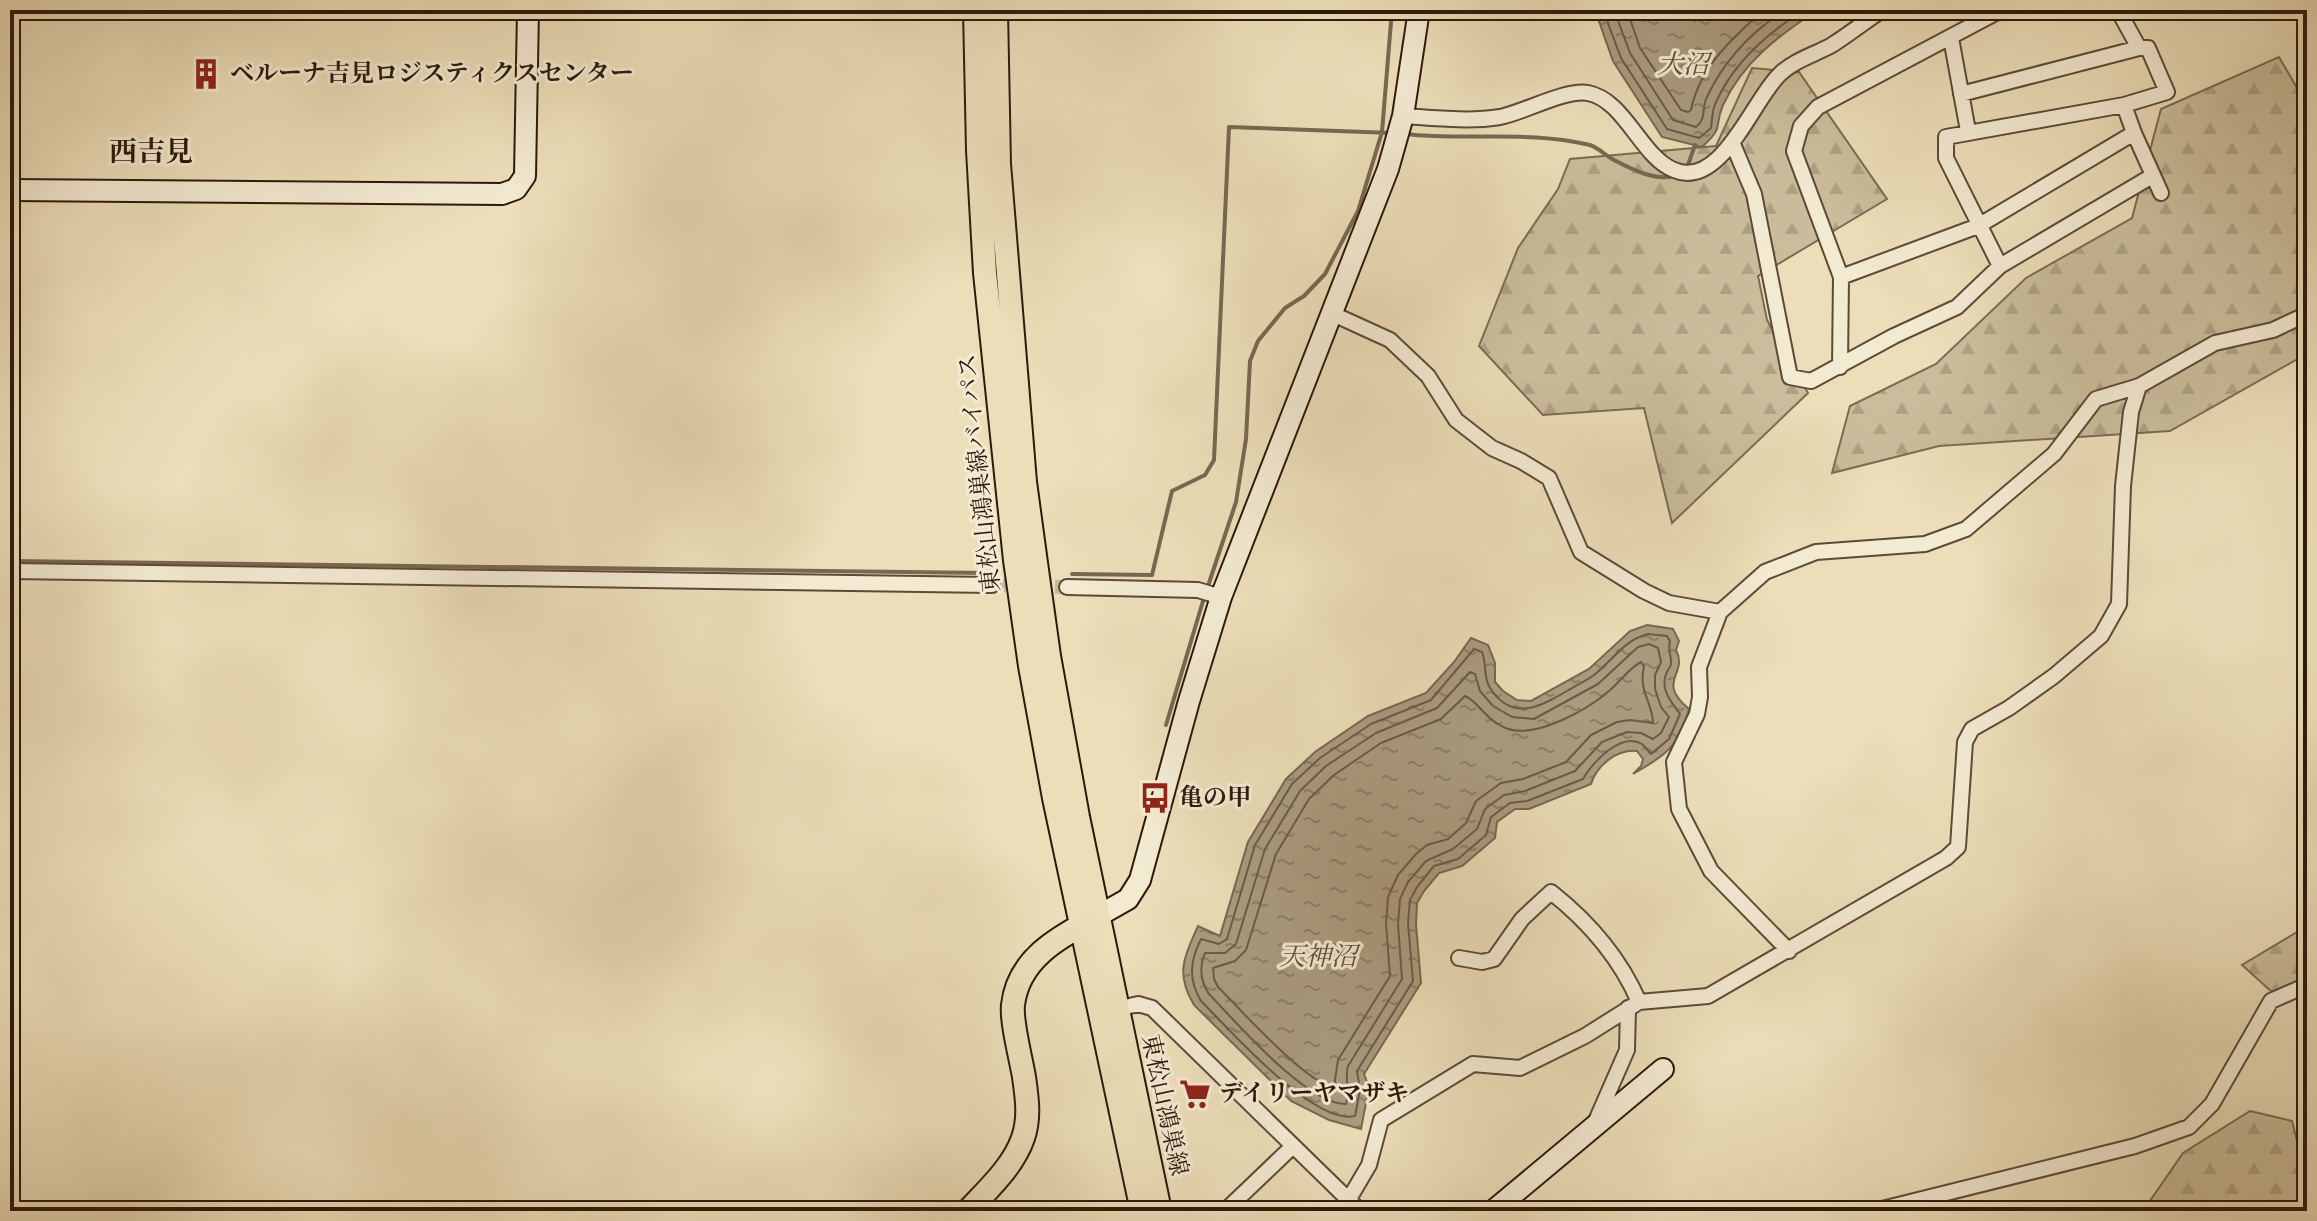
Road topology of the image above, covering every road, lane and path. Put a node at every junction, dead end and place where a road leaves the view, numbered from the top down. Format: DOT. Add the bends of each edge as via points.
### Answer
graph roads {
  1 [pos="528,10"];
  2 [pos="975,10"];
  3 [pos="996,10"];
  4 [pos="1419,10"];
  5 [pos="1882,10"];
  6 [pos="2001,10"];
  7 [pos="2118,10"];
  8 [pos="1951,38"];
  9 [pos="2139,48"];
  10 [pos="1961,94"];
  11 [pos="2124,105"];
  12 [pos="1403,116"];
  13 [pos="1968,131"];
  14 [pos="2134,133"];
  15 [pos="1732,142"];
  16 [pos="2152,176"];
  17 [pos="10,190"];
  18 [pos="2161,193"];
  19 [pos="1978,226"];
  20 [pos="2000,266"];
  21 [pos="1841,277"];
  22 [pos="1333,314"];
  23 [pos="2307,314"];
  24 [pos="1840,367"];
  25 [pos="2139,386"];
  26 [pos="10,571"];
  27 [pos="992,585"];
  28 [pos="1067,587"];
  29 [pos="1221,597"];
  30 [pos="1720,612"];
  31 [pos="1090,920"];
  32 [pos="1789,951"];
  33 [pos="1459,958"];
  34 [pos="2307,985"];
  35 [pos="1634,1005"];
  36 [pos="1117,1009"];
  37 [pos="1663,1069"];
  38 [pos="1591,1131"];
  39 [pos="1293,1146"];
  40 [pos="1349,1199"];
  41 [pos="968,1211"];
  42 [pos="1142,1211"];
  43 [pos="1160,1211"];
  44 [pos="1225,1211"];
  45 [pos="1360,1211"];
  46 [pos="1493,1211"];
  47 [pos="1874,1211"];
  1 -- 17 [label="street" via="525,176 516,189 502,194"];
  2 -- 31 [label="main road, 東松山鴻巣線バイパス" via="985,273 1015,560 1051,783"];
  3 -- 31 [label="main road, 東松山鴻巣線バイパス" via="999,164 1025,482"];
  4 -- 12 [label="street"];
  5 -- 15 [label="street" via="1779,74"];
  6 -- 8 [label="street"];
  7 -- 9 [label="street"];
  8 -- 10 [label="street"];
  8 -- 21 [label="street" via="1818,107 1801,126 1794,151"];
  9 -- 10 [label="street"];
  9 -- 11 [label="street" via="2148,48 2167,92"];
  10 -- 13 [label="street"];
  11 -- 13 [label="street"];
  11 -- 14 [label="street"];
  12 -- 15 [label="street" via="1499,117 1588,93 1609,103 1674,171 1696,173"];
  12 -- 22 [label="street"];
  13 -- 19 [label="street" via="1946,137 1946,158"];
  14 -- 16 [label="street"];
  14 -- 19 [label="street"];
  15 -- 24 [label="street" via="1754,194 1790,377 1811,381"];
  16 -- 18 [label="street"];
  16 -- 20 [label="street"];
  19 -- 20 [label="street"];
  19 -- 21 [label="street"];
  20 -- 24 [label="street" via="1957,307"];
  21 -- 24 [label="street"];
  22 -- 29 [label="street"];
  22 -- 30 [label="street" via="1390,340 1428,376 1456,420 1492,448 1549,478 1581,552 1669,603"];
  23 -- 25 [label="street" via="2273,330 2215,343"];
  25 -- 30 [label="street" via="2096,399 2054,454 1966,529 1925,544 1816,552 1765,572"];
  25 -- 32 [label="street" via="2123,486 2119,604 2107,628 2054,676 1972,729 1965,742 1958,847"];
  26 -- 27 [label="street"];
  28 -- 29 [label="street" via="1198,590"];
  29 -- 31 [label="street" via="1140,880 1128,899"];
  30 -- 32 [label="street" via="1699,667 1697,714 1674,762 1679,809 1711,871"];
  31 -- 36 [label="main road, 東松山鴻巣線"];
  31 -- 41 [label="main road" via="1041,950 1022,975 1012,1006 1027,1097 1025,1128 1015,1156"];
  31 -- 42 [label="main road, 東松山鴻巣線"];
  32 -- 35 [label="street" via="1708,996"];
  33 -- 35 [label="street" via="1494,959 1522,919 1551,892 1611,950 1631,982"];
  34 -- 47 [label="street" via="2271,1001 2212,1104 2189,1127 2135,1146"];
  35 -- 38 [label="street" via="1627,1050"];
  35 -- 40 [label="street" via="1520,1068 1473,1064 1381,1120 1369,1165"];
  36 -- 39 [label="street" via="1138,1004 1152,1008"];
  36 -- 43 [label="main road, 東松山鴻巣線"];
  37 -- 38 [label="street"];
  38 -- 46 [label="street"];
  39 -- 40 [label="street"];
  39 -- 44 [label="street"];
  40 -- 45 [label="street"];
}
